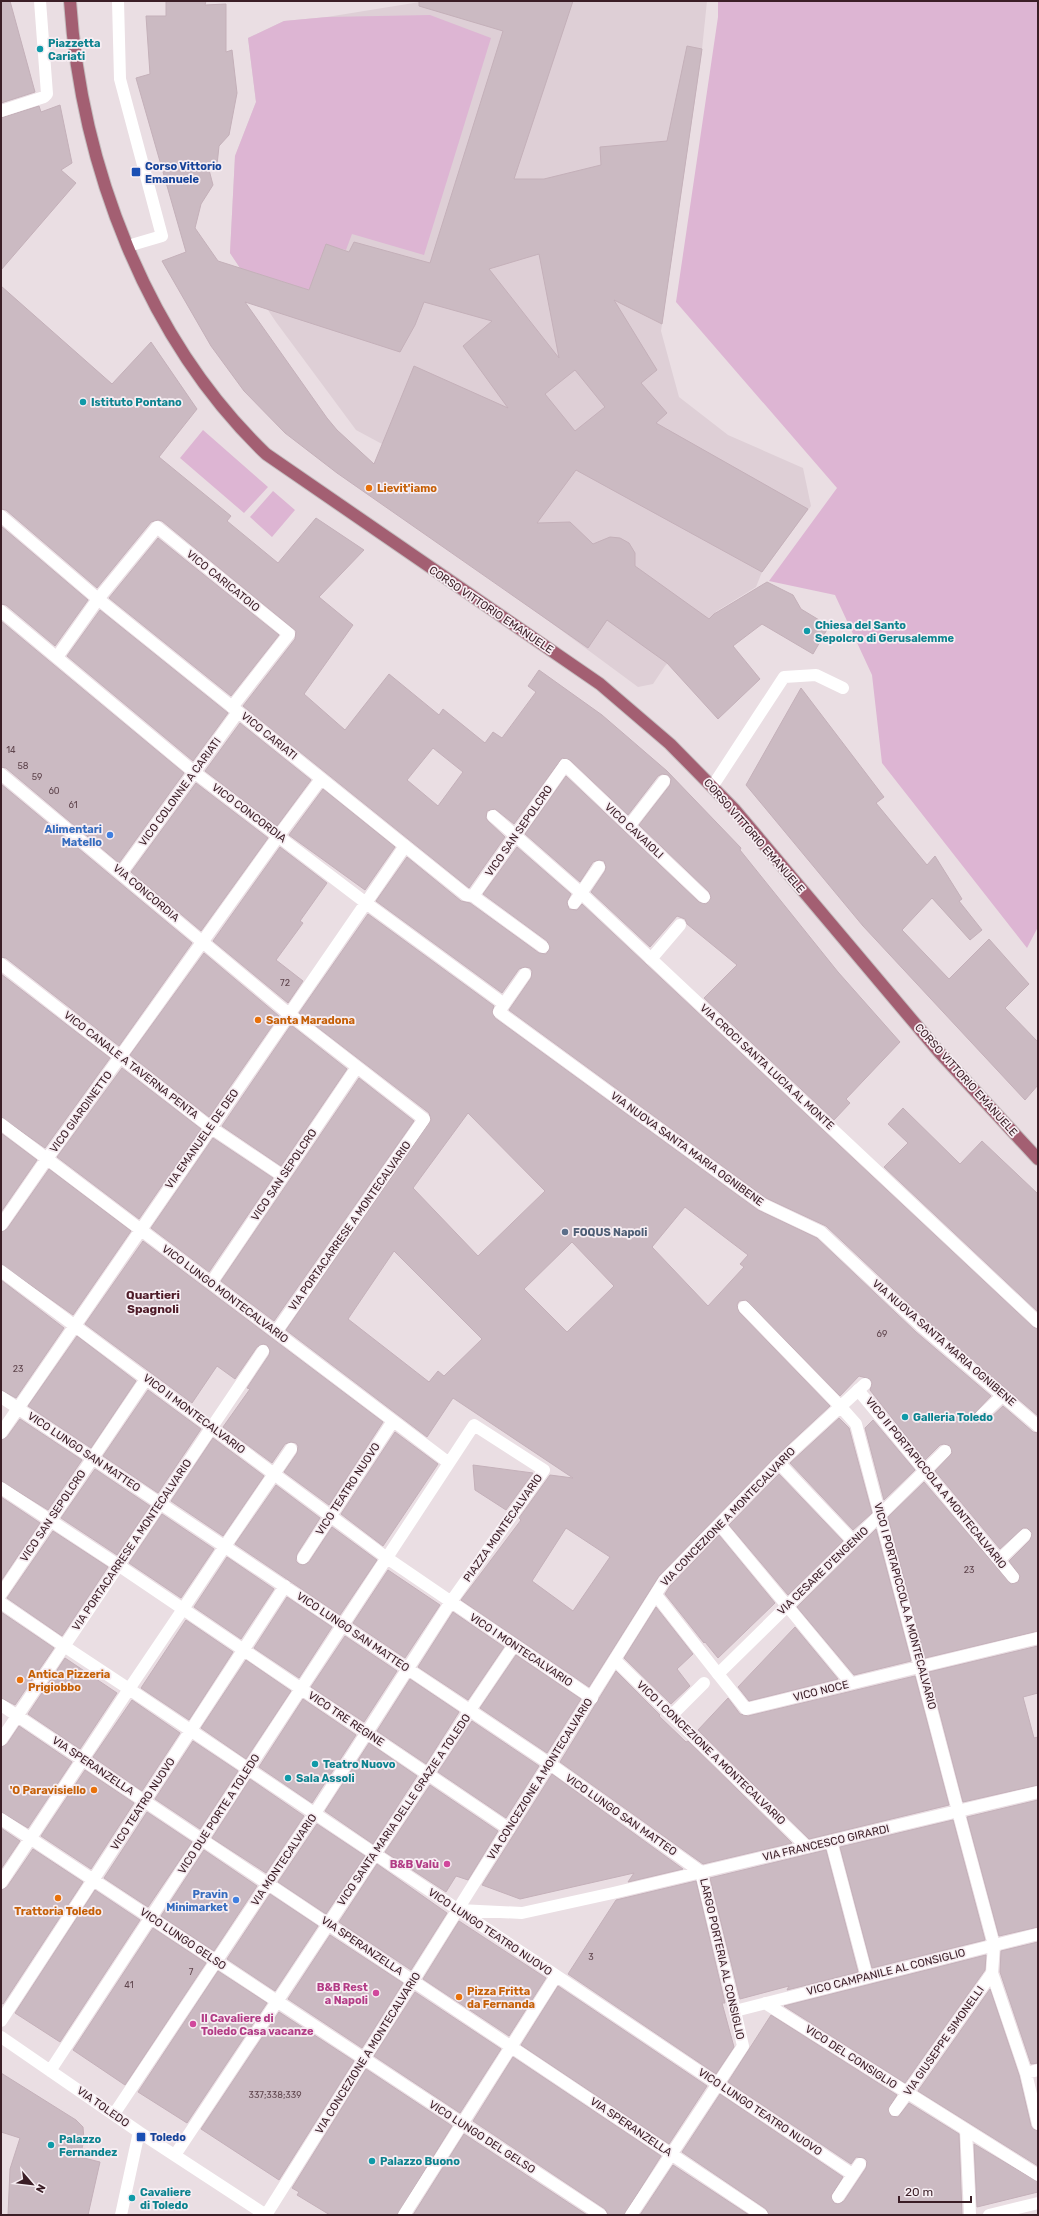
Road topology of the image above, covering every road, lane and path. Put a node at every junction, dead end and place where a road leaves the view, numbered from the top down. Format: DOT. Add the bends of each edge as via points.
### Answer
graph roads {
  1 [pos="40,1"];
  2 [pos="70,1"];
  3 [pos="118,1"];
  4 [pos="1,111"];
  5 [pos="128,246"];
  6 [pos="1,516"];
  7 [pos="98,599"];
  8 [pos="1,611"];
  9 [pos="57,657"];
  10 [pos="843,688"];
  11 [pos="235,709"];
  12 [pos="565,765"];
  13 [pos="194,772"];
  14 [pos="1,774"];
  15 [pos="321,779"];
  16 [pos="664,781"];
  17 [pos="712,787"];
  18 [pos="493,816"];
  19 [pos="626,830"];
  20 [pos="516,834"];
  21 [pos="279,835"];
  22 [pos="404,846"];
  23 [pos="599,867"];
  24 [pos="121,873"];
  25 [pos="473,896"];
  26 [pos="704,897"];
  27 [pos="578,898"];
  28 [pos="366,903"];
  29 [pos="680,925"];
  30 [pos="203,941"];
  31 [pos="543,947"];
  32 [pos="651,959"];
  33 [pos="1,964"];
  34 [pos="525,974"];
  35 [pos="501,1008"];
  36 [pos="289,1014"];
  37 [pos="120,1057"];
  38 [pos="357,1067"];
  39 [pos="1,1124"];
  40 [pos="210,1127"];
  41 [pos="1038,1159"];
  42 [pos="46,1160"];
  43 [pos="283,1176"];
  44 [pos="1,1225"];
  45 [pos="140,1230"];
  46 [pos="1,1271"];
  47 [pos="211,1283"];
  48 [pos="744,1307"];
  49 [pos="1038,1322"];
  50 [pos="74,1325"];
  51 [pos="276,1332"];
  52 [pos="263,1351"];
  53 [pos="146,1378"];
  54 [pos="861,1387"];
  55 [pos="1002,1396"];
  56 [pos="1,1397"];
  57 [pos="840,1406"];
  58 [pos="18,1408"];
  59 [pos="981,1416"];
  60 [pos="393,1421"];
  61 [pos="1038,1426"];
  62 [pos="211,1427"];
  63 [pos="1,1433"];
  64 [pos="291,1449"];
  65 [pos="945,1451"];
  66 [pos="92,1458"];
  67 [pos="449,1463"];
  68 [pos="779,1463"];
  69 [pos="926,1470"];
  70 [pos="274,1474"];
  71 [pos="1,1488"];
  72 [pos="160,1503"];
  73 [pos="881,1514"];
  74 [pos="331,1516"];
  75 [pos="49,1521"];
  76 [pos="720,1525"];
  77 [pos="1025,1535"];
  78 [pos="853,1541"];
  79 [pos="225,1546"];
  80 [pos="303,1558"];
  81 [pos="387,1558"];
  82 [pos="999,1560"];
  83 [pos="118,1565"];
  84 [pos="1013,1577"];
  85 [pos="285,1586"];
  86 [pos="1,1594"];
  87 [pos="656,1595"];
  88 [pos="450,1602"];
  89 [pos="1,1603"];
  90 [pos="787,1606"];
  91 [pos="183,1609"];
  92 [pos="343,1626"];
  93 [pos="1038,1638"];
  94 [pos="514,1645"];
  95 [pos="64,1646"];
  96 [pos="244,1650"];
  97 [pos="615,1660"];
  98 [pos="921,1666"];
  99 [pos="407,1668"];
  100 [pos="718,1674"];
  101 [pos="704,1683"];
  102 [pos="851,1683"];
  103 [pos="129,1689"];
  104 [pos="301,1689"];
  105 [pos="592,1698"];
  106 [pos="1,1705"];
  107 [pos="470,1710"];
  108 [pos="17,1715"];
  109 [pos="672,1715"];
  110 [pos="191,1731"];
  111 [pos="367,1732"];
  112 [pos="1,1740"];
  113 [pos="82,1759"];
  114 [pos="550,1764"];
  115 [pos="248,1770"];
  116 [pos="428,1774"];
  117 [pos="1038,1792"];
  118 [pos="145,1801"];
  119 [pos="958,1811"];
  120 [pos="315,1813"];
  121 [pos="1,1819"];
  122 [pos="509,1829"];
  123 [pos="30,1839"];
  124 [pos="202,1840"];
  125 [pos="831,1841"];
  126 [pos="806,1847"];
  127 [pos="375,1854"];
  128 [pos="702,1872"];
  129 [pos="93,1880"];
  130 [pos="1,1883"];
  131 [pos="267,1884"];
  132 [pos="458,1910"];
  133 [pos="151,1918"];
  134 [pos="328,1923"];
  135 [pos="1038,1934"];
  136 [pos="994,1945"];
  137 [pos="217,1962"];
  138 [pos="992,1973"];
  139 [pos="556,1976"];
  140 [pos="867,1977"];
  141 [pos="414,1981"];
  142 [pos="277,2001"];
  143 [pos="765,2003"];
  144 [pos="735,2011"];
  145 [pos="1,2021"];
  146 [pos="1,2037"];
  147 [pos="512,2046"];
  148 [pos="364,2059"];
  149 [pos="1038,2070"];
  150 [pos="50,2071"];
  151 [pos="1026,2073"];
  152 [pos="718,2084"];
  153 [pos="907,2093"];
  154 [pos="895,2110"];
  155 [pos="114,2114"];
  156 [pos="462,2124"];
  157 [pos="1038,2124"];
  158 [pos="966,2130"];
  159 [pos="139,2132"];
  160 [pos="671,2154"];
  161 [pos="175,2155"];
  162 [pos="860,2164"];
  163 [pos="852,2174"];
  164 [pos="1038,2175"];
  165 [pos="838,2196"];
  166 [pos="1038,2203"];
  167 [pos="1025,2211"];
  168 [pos="121,2215"];
  169 [pos="266,2215"];
  170 [pos="404,2215"];
  171 [pos="601,2215"];
  172 [pos="631,2215"];
  173 [pos="762,2215"];
  174 [pos="970,2215"];
  175 [pos="989,2215"];
  1 -- 4 [label="street" via="47,96"];
  2 -- 5 [label="main road, CORSO VITTORIO EMANUELE" via="75,56 89,131 113,211"];
  3 -- 5 [label="street" via="120,79 162,236"];
  5 -- 17 [label="main road, CORSO VITTORIO EMANUELE" via="157,308 194,368 230,417 266,454 600,684 654,730"];
  6 -- 7 [label="street, VICO CARIATI"];
  7 -- 9 [label="street"];
  7 -- 11 [label="street, VICO CARIATI"];
  7 -- 11 [label="street, VICO CARICATOIO" via="157,527 289,634"];
  8 -- 9 [label="street, VICO CONCORDIA"];
  9 -- 13 [label="street, VICO CONCORDIA"];
  10 -- 17 [label="street" via="816,676 784,677"];
  11 -- 13 [label="street, VICO COLONNE A CARIATI"];
  11 -- 15 [label="street, VICO CARIATI"];
  12 -- 19 [label="street, VICO CAVAIOLI"];
  12 -- 20 [label="street, VICO SAN SEPOLCRO"];
  13 -- 21 [label="street, VICO CONCORDIA"];
  13 -- 24 [label="street, VICO COLONNE A CARIATI"];
  14 -- 24 [label="street, VIA CONCORDIA"];
  15 -- 21 [label="street, VICO GIARDINETTO"];
  15 -- 22 [label="street, VICO CARIATI"];
  16 -- 19 [label="street"];
  17 -- 41 [label="main road, CORSO VITTORIO EMANUELE" via="735,810 939,1052"];
  18 -- 20 [label="street, VIA CROCI SANTA LUCIA AL MONTE"];
  19 -- 26 [label="street, VICO CAVAIOLI"];
  20 -- 25 [label="street, VICO SAN SEPOLCRO"];
  20 -- 27 [label="street, VIA CROCI SANTA LUCIA AL MONTE"];
  21 -- 28 [label="street, VICO CONCORDIA"];
  21 -- 30 [label="street, VICO GIARDINETTO"];
  22 -- 25 [label="street, VICO CARIATI" via="466,895"];
  22 -- 28 [label="street, VIA EMANUELE DE DEO"];
  23 -- 27 [label="street"];
  24 -- 30 [label="street, VIA CONCORDIA"];
  25 -- 31 [label="street, VICO CARIATI"];
  27 -- 32 [label="street, VIA CROCI SANTA LUCIA AL MONTE"];
  28 -- 35 [label="street, VICO CONCORDIA"];
  28 -- 36 [label="street, VIA EMANUELE DE DEO"];
  29 -- 32 [label="street"];
  30 -- 36 [label="street, VIA CONCORDIA"];
  30 -- 37 [label="street, VICO GIARDINETTO"];
  32 -- 49 [label="street, VIA CROCI SANTA LUCIA AL MONTE"];
  33 -- 37 [label="street, VICO CANALE A TAVERNA PENTA"];
  34 -- 35 [label="street"];
  35 -- 55 [label="street, VIA NUOVA SANTA MARIA OGNIBENE" via="762,1204 821,1232 918,1329"];
  36 -- 38 [label="street"];
  36 -- 40 [label="street, VIA EMANUELE DE DEO"];
  37 -- 40 [label="street, VICO CANALE A TAVERNA PENTA"];
  37 -- 42 [label="street, VICO GIARDINETTO"];
  38 -- 43 [label="street, VICO SAN SEPOLCRO"];
  38 -- 51 [label="street, VIA PORTACARRESE A MONTECALVARIO" via="424,1119"];
  39 -- 42 [label="street, VICO LUNGO MONTECALVARIO"];
  40 -- 43 [label="street, VICO CANALE A TAVERNA PENTA"];
  40 -- 45 [label="street, VIA EMANUELE DE DEO"];
  42 -- 44 [label="street, VICO GIARDINETTO"];
  42 -- 45 [label="street, VICO LUNGO MONTECALVARIO"];
  43 -- 47 [label="street, VICO SAN SEPOLCRO"];
  45 -- 47 [label="street, VICO LUNGO MONTECALVARIO"];
  45 -- 50 [label="street, VIA EMANUELE DE DEO"];
  46 -- 50 [label="street, VICO II MONTECALVARIO"];
  47 -- 51 [label="street, VICO LUNGO MONTECALVARIO"];
  48 -- 57 [label="street, VICO I PORTAPICCOLA A MONTECALVARIO"];
  50 -- 53 [label="street, VICO II MONTECALVARIO"];
  50 -- 58 [label="street, VIA EMANUELE DE DEO"];
  51 -- 60 [label="street, VICO LUNGO MONTECALVARIO"];
  52 -- 62 [label="street, VIA PORTACARRESE A MONTECALVARIO"];
  53 -- 62 [label="street, VICO II MONTECALVARIO"];
  53 -- 66 [label="street, VICO SAN SEPOLCRO"];
  54 -- 57 [label="street, VIA CONCEZIONE A MONTECALVARIO"];
  54 -- 69 [label="street, VICO II PORTAPICCOLA A MONTECALVARIO"];
  55 -- 59 [label="street"];
  55 -- 61 [label="street, VIA NUOVA SANTA MARIA OGNIBENE"];
  56 -- 58 [label="street, VICO LUNGO SAN MATTEO"];
  57 -- 68 [label="street, VIA CONCEZIONE A MONTECALVARIO"];
  57 -- 73 [label="street, VICO I PORTAPICCOLA A MONTECALVARIO" via="856,1424"];
  58 -- 63 [label="street, VIA EMANUELE DE DEO"];
  58 -- 66 [label="street, VICO LUNGO SAN MATTEO"];
  60 -- 67 [label="street, VICO LUNGO MONTECALVARIO"];
  60 -- 74 [label="street, VICO TEATRO NUOVO"];
  62 -- 70 [label="street, VICO II MONTECALVARIO"];
  62 -- 72 [label="street, VIA PORTACARRESE A MONTECALVARIO"];
  64 -- 70 [label="street"];
  65 -- 69 [label="street, VIA CESARE D'ENGENIO"];
  66 -- 72 [label="street, VICO LUNGO SAN MATTEO"];
  66 -- 75 [label="street, VICO SAN SEPOLCRO"];
  67 -- 81 [label="street, PIAZZA MONTECALVARIO"];
  67 -- 88 [label="street, PIAZZA MONTECALVARIO" via="474,1425 544,1470"];
  68 -- 76 [label="street, VIA CONCEZIONE A MONTECALVARIO"];
  68 -- 78 [label="street"];
  69 -- 73 [label="street, VIA CESARE D'ENGENIO"];
  69 -- 82 [label="street, VICO II PORTAPICCOLA A MONTECALVARIO"];
  70 -- 74 [label="street, VICO II MONTECALVARIO"];
  70 -- 79 [label="street"];
  71 -- 75 [label="street"];
  72 -- 79 [label="street, VICO LUNGO SAN MATTEO"];
  72 -- 83 [label="street, VIA PORTACARRESE A MONTECALVARIO"];
  73 -- 78 [label="street, VIA CESARE D'ENGENIO"];
  73 -- 98 [label="street, VICO I PORTAPICCOLA A MONTECALVARIO"];
  74 -- 80 [label="street, VICO TEATRO NUOVO"];
  74 -- 81 [label="street, VICO II MONTECALVARIO"];
  75 -- 83 [label="street"];
  75 -- 86 [label="street, VICO SAN SEPOLCRO"];
  76 -- 87 [label="street, VIA CONCEZIONE A MONTECALVARIO" via="664,1581"];
  76 -- 90 [label="street"];
  77 -- 82 [label="street"];
  78 -- 90 [label="street, VIA CESARE D'ENGENIO"];
  79 -- 85 [label="street, VICO LUNGO SAN MATTEO"];
  79 -- 91 [label="street"];
  81 -- 88 [label="street"];
  81 -- 92 [label="street, VICO DUE PORTE A TOLEDO"];
  82 -- 84 [label="street, VICO II PORTAPICCOLA A MONTECALVARIO"];
  83 -- 91 [label="street, VICO TRE REGINE"];
  83 -- 95 [label="street, VIA PORTACARRESE A MONTECALVARIO"];
  85 -- 92 [label="street, VICO LUNGO SAN MATTEO"];
  85 -- 96 [label="street, VICO TEATRO NUOVO"];
  87 -- 97 [label="street, VIA CONCEZIONE A MONTECALVARIO"];
  87 -- 100 [label="street, VICO NOCE"];
  88 -- 94 [label="street, VICO I MONTECALVARIO"];
  88 -- 99 [label="street, VIA MONTECALVARIO"];
  89 -- 95 [label="street"];
  90 -- 100 [label="street, VIA CESARE D'ENGENIO"];
  90 -- 102 [label="street"];
  91 -- 96 [label="street, VICO TRE REGINE"];
  91 -- 103 [label="street"];
  92 -- 99 [label="street, VICO LUNGO SAN MATTEO"];
  92 -- 104 [label="street, VICO DUE PORTE A TOLEDO"];
  93 -- 98 [label="street, VICO NOCE"];
  94 -- 105 [label="street, VICO I MONTECALVARIO"];
  94 -- 107 [label="street, VICO SANTA MARIA DELLE GRAZIE A TOLEDO"];
  95 -- 103 [label="street, VICO LUNGO TEATRO NUOVO"];
  95 -- 108 [label="street, VIA PORTACARRESE A MONTECALVARIO"];
  96 -- 104 [label="street, VICO TRE REGINE"];
  96 -- 110 [label="street, VICO TEATRO NUOVO"];
  97 -- 105 [label="street, VIA CONCEZIONE A MONTECALVARIO"];
  97 -- 109 [label="street, VICO I CONCEZIONE A MONTECALVARIO"];
  98 -- 102 [label="street, VICO NOCE"];
  98 -- 119 [label="street, VICO I PORTAPICCOLA A MONTECALVARIO"];
  99 -- 107 [label="street, VICO LUNGO SAN MATTEO"];
  99 -- 111 [label="street, VIA MONTECALVARIO"];
  100 -- 102 [label="street, VICO NOCE" via="746,1709"];
  101 -- 109 [label="street"];
  103 -- 110 [label="street, VICO LUNGO TEATRO NUOVO"];
  103 -- 113 [label="street"];
  104 -- 111 [label="street, VICO TRE REGINE"];
  104 -- 115 [label="street, VICO DUE PORTE A TOLEDO"];
  105 -- 114 [label="street, VIA CONCEZIONE A MONTECALVARIO"];
  106 -- 108 [label="street, VIA SPERANZELLA"];
  107 -- 114 [label="street, VICO LUNGO SAN MATTEO"];
  107 -- 116 [label="street, VICO SANTA MARIA DELLE GRAZIE A TOLEDO"];
  108 -- 112 [label="street, VIA PORTACARRESE A MONTECALVARIO"];
  108 -- 113 [label="street, VIA SPERANZELLA"];
  109 -- 126 [label="street, VICO I CONCEZIONE A MONTECALVARIO"];
  110 -- 115 [label="street, VICO LUNGO TEATRO NUOVO"];
  110 -- 118 [label="street, VICO TEATRO NUOVO"];
  111 -- 116 [label="street, VICO TRE REGINE"];
  111 -- 120 [label="street, VIA MONTECALVARIO"];
  113 -- 118 [label="street, VIA SPERANZELLA"];
  113 -- 123 [label="street"];
  114 -- 122 [label="street, VIA CONCEZIONE A MONTECALVARIO"];
  114 -- 128 [label="street, VICO LUNGO SAN MATTEO"];
  115 -- 120 [label="street, VICO LUNGO TEATRO NUOVO"];
  115 -- 124 [label="street, VICO DUE PORTE A TOLEDO"];
  116 -- 122 [label="street, VICO TRE REGINE"];
  116 -- 127 [label="street, VICO SANTA MARIA DELLE GRAZIE A TOLEDO"];
  117 -- 119 [label="street, VIA FRANCESCO GIRARDI"];
  118 -- 124 [label="street, VIA SPERANZELLA"];
  118 -- 129 [label="street, VICO TEATRO NUOVO"];
  119 -- 125 [label="street, VIA FRANCESCO GIRARDI"];
  119 -- 136 [label="street, VICO I PORTAPICCOLA A MONTECALVARIO"];
  120 -- 127 [label="street, VICO LUNGO TEATRO NUOVO"];
  120 -- 131 [label="street, VIA MONTECALVARIO"];
  121 -- 123 [label="street, VICO LUNGO GELSO"];
  122 -- 132 [label="street, VIA CONCEZIONE A MONTECALVARIO"];
  123 -- 129 [label="street, VICO LUNGO GELSO"];
  123 -- 130 [label="street"];
  124 -- 131 [label="street, VIA SPERANZELLA"];
  124 -- 133 [label="street, VICO DUE PORTE A TOLEDO"];
  125 -- 126 [label="street, VIA FRANCESCO GIRARDI"];
  125 -- 140 [label="street"];
  126 -- 128 [label="street, VIA FRANCESCO GIRARDI"];
  127 -- 132 [label="street, VICO LUNGO TEATRO NUOVO"];
  127 -- 134 [label="street, VICO SANTA MARIA DELLE GRAZIE A TOLEDO"];
  128 -- 132 [label="street, VIA FRANCESCO GIRARDI" via="522,1913"];
  128 -- 144 [label="street, LARGO PORTERIA AL CONSIGLIO"];
  129 -- 133 [label="street, VICO LUNGO GELSO"];
  129 -- 145 [label="street, VICO TEATRO NUOVO"];
  131 -- 134 [label="street, VIA SPERANZELLA"];
  131 -- 137 [label="street, VIA MONTECALVARIO"];
  132 -- 139 [label="street, VICO LUNGO TEATRO NUOVO"];
  132 -- 141 [label="street, VIA CONCEZIONE A MONTECALVARIO"];
  133 -- 137 [label="street, VICO LUNGO GELSO"];
  133 -- 150 [label="street, VICO DUE PORTE A TOLEDO"];
  134 -- 141 [label="street, VIA SPERANZELLA"];
  134 -- 142 [label="street, VICO SANTA MARIA DELLE GRAZIE A TOLEDO"];
  135 -- 136 [label="street, VICO CAMPANILE AL CONSIGLIO"];
  136 -- 138 [label="street, VICO I PORTAPICCOLA A MONTECALVARIO"];
  136 -- 140 [label="street, VICO CAMPANILE AL CONSIGLIO"];
  137 -- 142 [label="street, VICO LUNGO GELSO"];
  137 -- 155 [label="street, VIA MONTECALVARIO"];
  138 -- 151 [label="street"];
  138 -- 153 [label="street, VIA GIUSEPPE SIMONELLI"];
  139 -- 147 [label="street"];
  139 -- 152 [label="street, VICO LUNGO TEATRO NUOVO"];
  140 -- 143 [label="street, VICO CAMPANILE AL CONSIGLIO"];
  141 -- 147 [label="street, VIA SPERANZELLA"];
  141 -- 148 [label="street, VIA CONCEZIONE A MONTECALVARIO"];
  142 -- 148 [label="street, VICO LUNGO GELSO"];
  142 -- 161 [label="street, VICO SANTA MARIA DELLE GRAZIE A TOLEDO"];
  143 -- 144 [label="street, VICO CAMPANILE AL CONSIGLIO"];
  143 -- 153 [label="street, VICO DEL CONSIGLIO"];
  144 -- 152 [label="street, LARGO PORTERIA AL CONSIGLIO" via="743,2046"];
  146 -- 150 [label="street, VIA TOLEDO"];
  147 -- 156 [label="street"];
  147 -- 160 [label="street, VIA SPERANZELLA"];
  148 -- 156 [label="street, VICO LUNGO DEL GELSO"];
  148 -- 169 [label="street, VIA CONCEZIONE A MONTECALVARIO"];
  149 -- 151 [label="street"];
  150 -- 155 [label="street, VIA TOLEDO"];
  151 -- 157 [label="street"];
  152 -- 160 [label="street"];
  152 -- 163 [label="street, VICO LUNGO TEATRO NUOVO"];
  153 -- 154 [label="street, VIA GIUSEPPE SIMONELLI"];
  153 -- 158 [label="street, VICO DEL CONSIGLIO"];
  155 -- 159 [label="street, VIA TOLEDO"];
  156 -- 170 [label="street"];
  156 -- 171 [label="street, VICO LUNGO DEL GELSO"];
  158 -- 164 [label="street, VICO DEL CONSIGLIO"];
  158 -- 174 [label="street"];
  159 -- 161 [label="street, VIA TOLEDO"];
  159 -- 168 [label="street"];
  160 -- 172 [label="street"];
  160 -- 173 [label="street, VIA SPERANZELLA"];
  161 -- 169 [label="street, VIA TOLEDO"];
  162 -- 163 [label="street"];
  163 -- 165 [label="street"];
  166 -- 167 [label="street"];
  167 -- 175 [label="street"];
}
